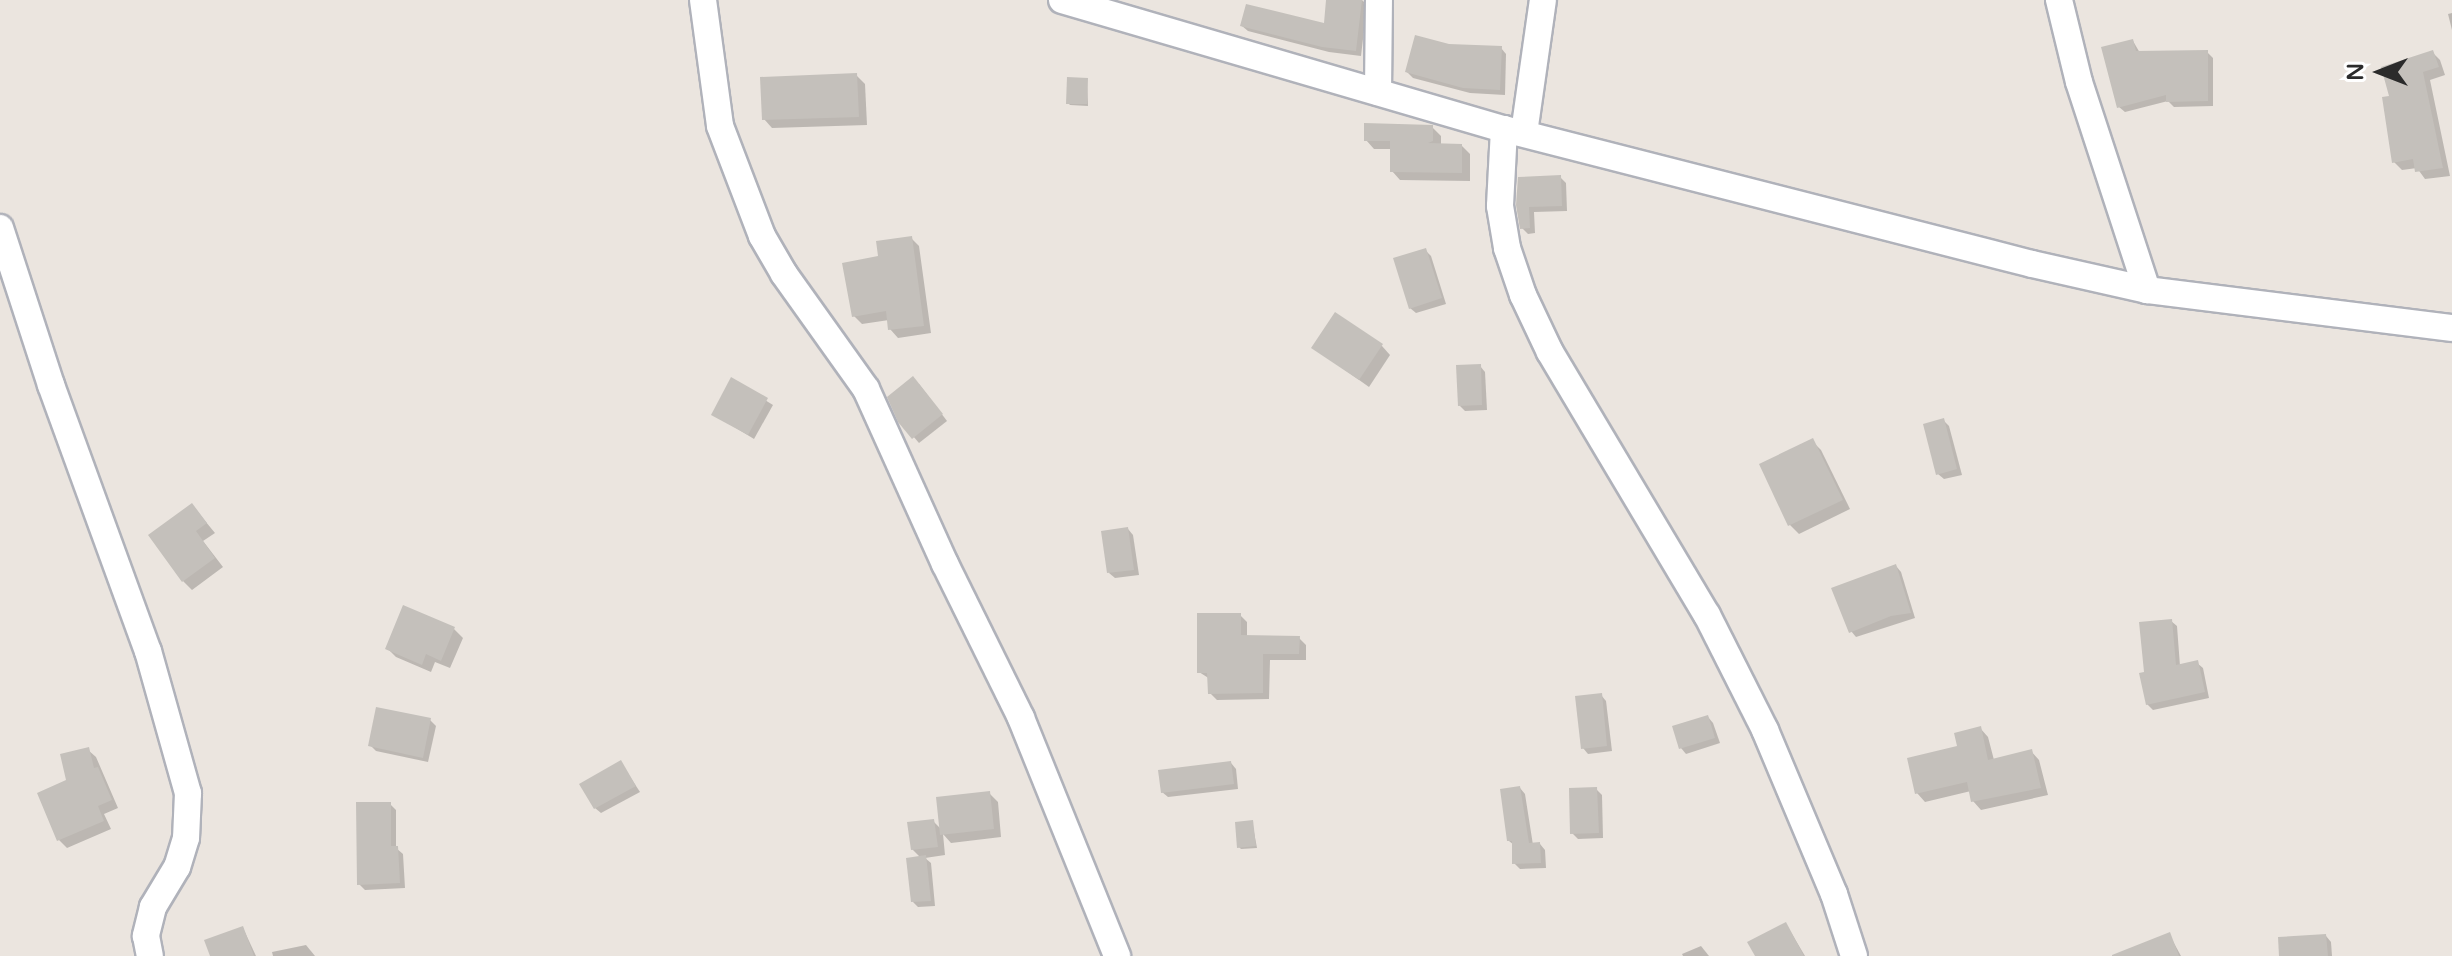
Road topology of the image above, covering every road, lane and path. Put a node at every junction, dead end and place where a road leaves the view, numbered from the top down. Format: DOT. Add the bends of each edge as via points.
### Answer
graph roads {
  1 [pos="703,0"];
  2 [pos="1062,0"];
  3 [pos="1379,0"];
  4 [pos="1543,0"];
  5 [pos="2059,0"];
  6 [pos="1378,92"];
  7 [pos="1514,131"];
  8 [pos="0,228"];
  9 [pos="2147,290"];
  10 [pos="2452,328"];
  11 [pos="150,956"];
  12 [pos="1117,956"];
  13 [pos="1854,956"];
  1 -- 12 [label="street" via="720,126 762,236 866,389 1021,718"];
  2 -- 6 [label="street"];
  3 -- 6 [label="street"];
  4 -- 7 [label="street"];
  5 -- 9 [label="street" via="2079,82"];
  6 -- 7 [label="street"];
  7 -- 9 [label="street"];
  7 -- 13 [label="street" via="1500,206 1523,295 1550,352 1707,615 1834,894"];
  8 -- 11 [label="street" via="148,651 188,793 186,838 177,867 153,907 146,936"];
  9 -- 10 [label="street"];
}
